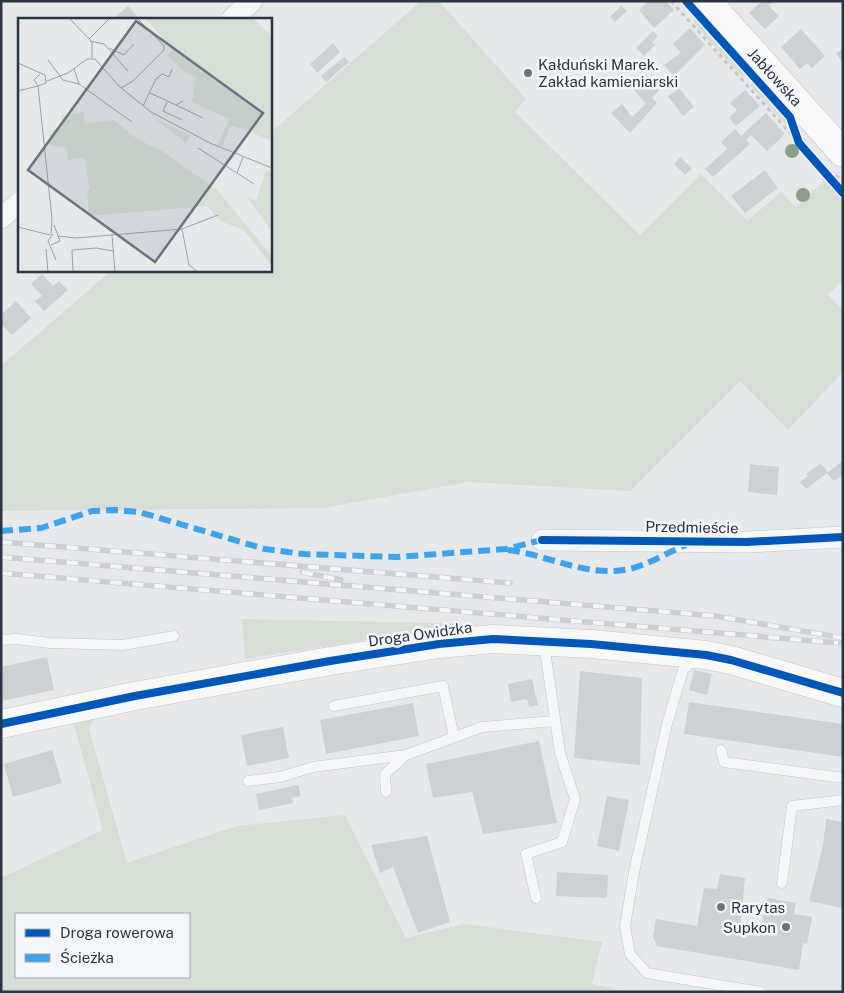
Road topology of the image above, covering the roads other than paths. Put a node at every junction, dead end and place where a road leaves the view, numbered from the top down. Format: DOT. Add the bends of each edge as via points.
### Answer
graph roads {
  1 [pos="252,1"];
  2 [pos="707,1"];
  3 [pos="233,18"];
  4 [pos="837,162"];
  5 [pos="18,204"];
  6 [pos="1,218"];
  7 [pos="843,537"];
  8 [pos="542,540"];
  9 [pos="174,636"];
  10 [pos="1,640"];
  11 [pos="544,642"];
  12 [pos="698,655"];
  13 [pos="843,693"];
  14 [pos="334,706"];
  15 [pos="555,721"];
  16 [pos="1,724"];
  17 [pos="454,737"];
  18 [pos="721,750"];
  19 [pos="406,755"];
  20 [pos="843,778"];
  21 [pos="248,781"];
  22 [pos="386,792"];
  23 [pos="843,800"];
  24 [pos="782,883"];
  25 [pos="536,898"];
  26 [pos="761,992"];
  1 -- 3 [label="street"];
  2 -- 4 [label="street, Jabłowska"];
  5 -- 6 [label="street"];
  7 -- 8 [label="street, Przedmieście" via="747,542"];
  9 -- 10 [label="lane" via="123,645"];
  11 -- 12 [label="street, Droga Owidzka"];
  11 -- 15 [label="lane"];
  11 -- 16 [label="street, Droga Owidzka" via="493,639 439,644 135,696"];
  12 -- 13 [label="street, Droga Owidzka" via="731,660"];
  12 -- 26 [label="lane" via="683,670 634,872 625,926 630,954 647,973"];
  14 -- 17 [label="lane" via="443,686"];
  15 -- 17 [label="lane" via="482,727"];
  15 -- 25 [label="lane" via="560,753 575,799 562,842 526,854"];
  17 -- 19 [label="lane"];
  18 -- 20 [label="lane" via="724,762"];
  19 -- 21 [label="lane" via="313,767 280,777"];
  19 -- 22 [label="lane" via="385,774"];
  23 -- 24 [label="lane" via="792,806"];
}
